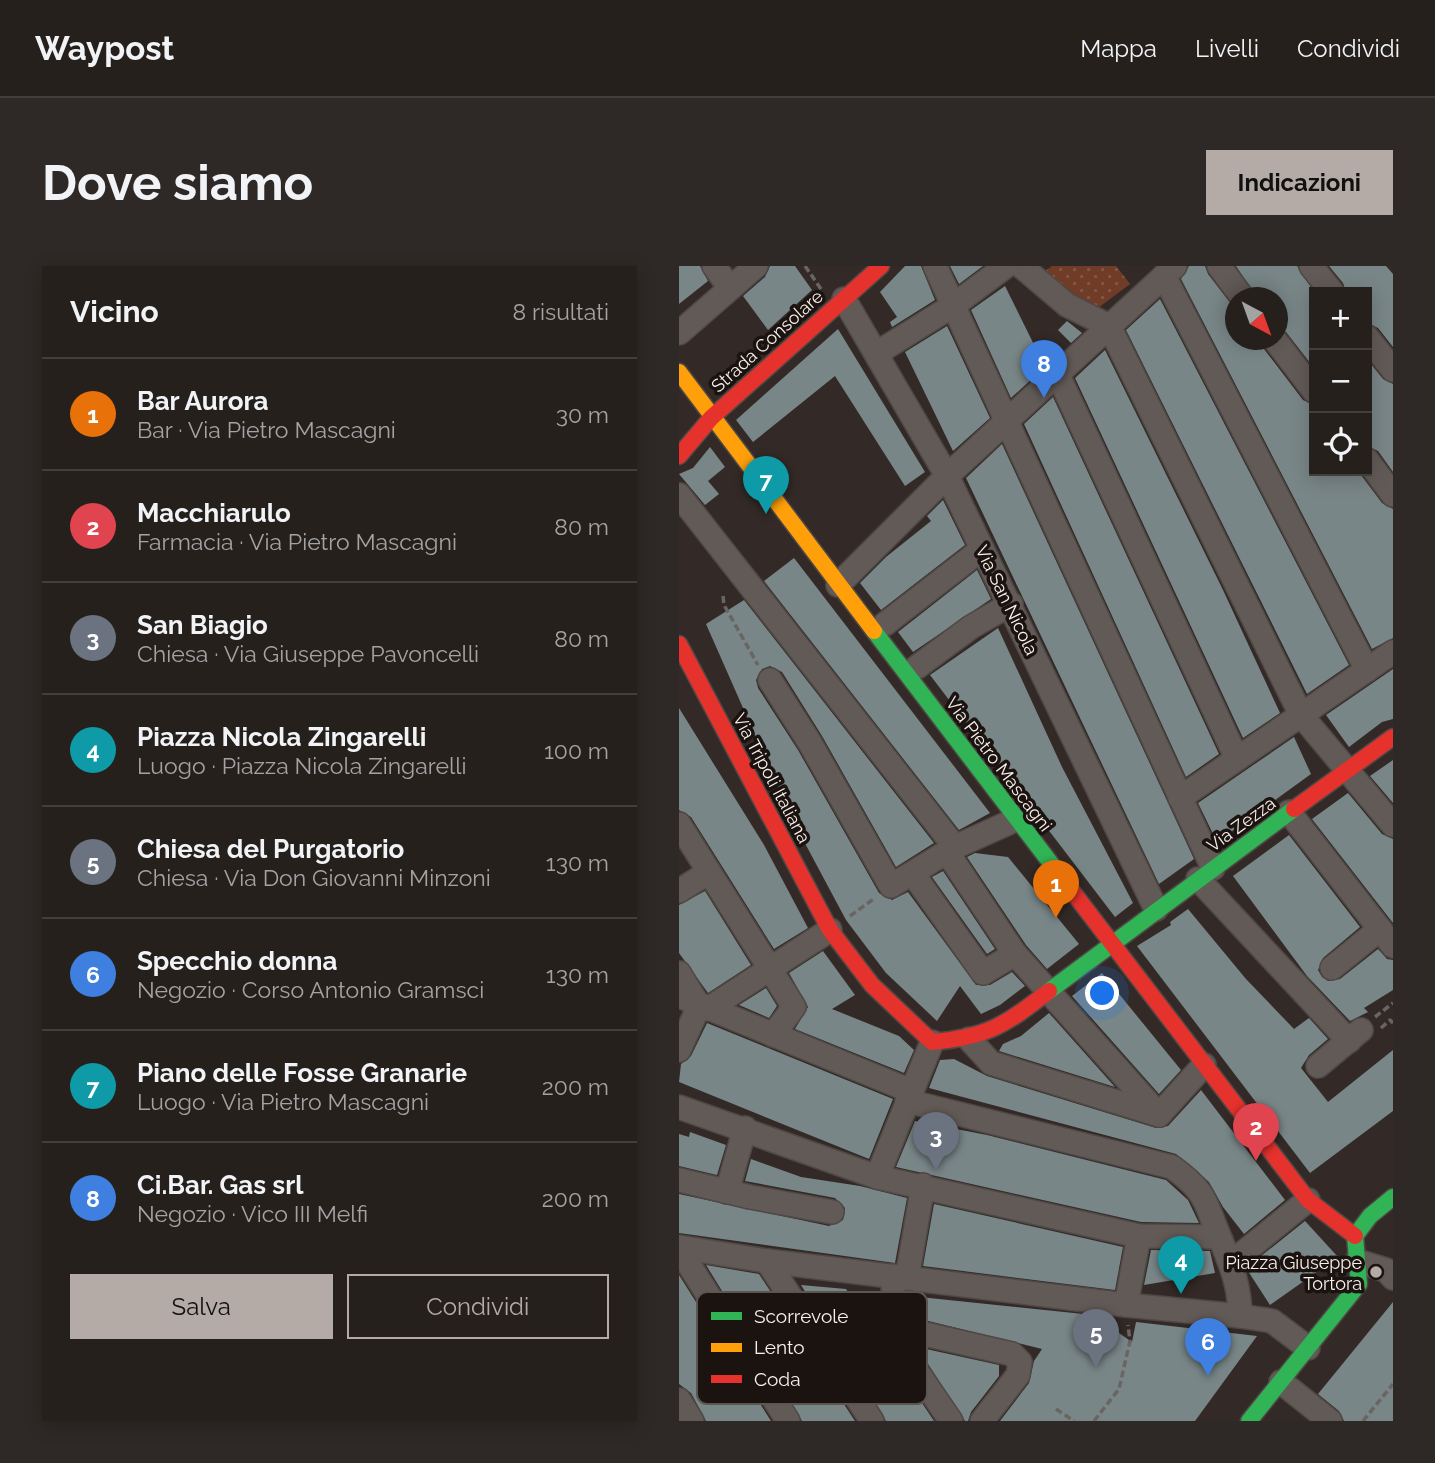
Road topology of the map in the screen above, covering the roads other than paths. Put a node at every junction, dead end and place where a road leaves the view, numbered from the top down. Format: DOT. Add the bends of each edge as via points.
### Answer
graph roads {
  1 [pos="713,266"];
  2 [pos="756,266"];
  3 [pos="881,266"];
  4 [pos="935,266"];
  5 [pos="1006,266"];
  6 [pos="1021,266"];
  7 [pos="1219,266"];
  8 [pos="1311,266"];
  9 [pos="1169,271"];
  10 [pos="1235,287"];
  11 [pos="1328,287"];
  12 [pos="730,288"];
  13 [pos="844,299"];
  14 [pos="954,304"];
  15 [pos="1109,326"];
  16 [pos="679,333"];
  17 [pos="1372,343"];
  18 [pos="1283,350"];
  19 [pos="877,353"];
  20 [pos="1393,370"];
  21 [pos="679,372"];
  22 [pos="1057,373"];
  23 [pos="1309,384"];
  24 [pos="711,418"];
  25 [pos="1008,419"];
  26 [pos="679,456"];
  27 [pos="1372,467"];
  28 [pos="947,476"];
  29 [pos="679,495"];
  30 [pos="1393,495"];
  31 [pos="982,549"];
  32 [pos="838,585"];
  33 [pos="1011,604"];
  34 [pos="885,624"];
  35 [pos="679,644"];
  36 [pos="1393,652"];
  37 [pos="917,667"];
  38 [pos="1367,670"];
  39 [pos="770,680"];
  40 [pos="1301,715"];
  41 [pos="1393,737"];
  42 [pos="1237,759"];
  43 [pos="1347,770"];
  44 [pos="1180,798"];
  45 [pos="1289,812"];
  46 [pos="1017,819"];
  47 [pos="679,824"];
  48 [pos="1393,825"];
  49 [pos="951,850"];
  50 [pos="709,872"];
  51 [pos="913,874"];
  52 [pos="1205,874"];
  53 [pos="679,891"];
  54 [pos="1156,909"];
  55 [pos="830,930"];
  56 [pos="1387,938"];
  57 [pos="1111,942"];
  58 [pos="1015,954"];
  59 [pos="1332,968"];
  60 [pos="771,969"];
  61 [pos="679,973"];
  62 [pos="1049,993"];
  63 [pos="695,1004"];
  64 [pos="773,1035"];
  65 [pos="969,1039"];
  66 [pos="932,1042"];
  67 [pos="679,1050"];
  68 [pos="1204,1065"];
  69 [pos="1318,1066"];
  70 [pos="909,1096"];
  71 [pos="679,1107"];
  72 [pos="1159,1115"];
  73 [pos="745,1128"];
  74 [pos="877,1177"];
  75 [pos="679,1180"];
  76 [pos="923,1185"];
  77 [pos="727,1192"];
  78 [pos="1393,1197"];
  79 [pos="1308,1200"];
  80 [pos="832,1212"];
  81 [pos="1139,1236"];
  82 [pos="1355,1236"];
  83 [pos="1219,1237"];
  84 [pos="679,1248"];
  85 [pos="767,1261"];
  86 [pos="1357,1261"];
  87 [pos="1232,1262"];
  88 [pos="900,1277"];
  89 [pos="1393,1278"];
  90 [pos="707,1292"];
  91 [pos="787,1292"];
  92 [pos="898,1292"];
  93 [pos="1126,1306"];
  94 [pos="1240,1316"];
  95 [pos="927,1333"];
  96 [pos="1308,1348"];
  97 [pos="1281,1382"];
  98 [pos="927,1386"];
  99 [pos="679,1400"];
  100 [pos="777,1404"];
  101 [pos="861,1404"];
  102 [pos="992,1417"];
  103 [pos="692,1421"];
  104 [pos="788,1421"];
  105 [pos="872,1421"];
  106 [pos="951,1421"];
  107 [pos="1249,1421"];
  108 [pos="1330,1421"];
  1 -- 12 [label="street"];
  2 -- 12 [label="street"];
  3 -- 13 [label="street, Strada Consolare"];
  4 -- 14 [label="street"];
  5 -- 14 [label="street"];
  6 -- 15 [label="street" via="1067,304"];
  7 -- 10 [label="street"];
  8 -- 11 [label="street"];
  9 -- 15 [label="street"];
  9 -- 38 [label="street"];
  12 -- 16 [label="street"];
  13 -- 19 [label="street, Via San Nicola"];
  13 -- 24 [label="street, Strada Consolare"];
  14 -- 19 [label="street"];
  14 -- 25 [label="street"];
  15 -- 22 [label="street"];
  15 -- 40 [label="street"];
  17 -- 20 [label="street"];
  18 -- 23 [label="street"];
  19 -- 28 [label="street, Via San Nicola"];
  21 -- 24 [label="street, Via Pietro Mascagni"];
  22 -- 25 [label="street"];
  22 -- 42 [label="street"];
  24 -- 26 [label="street, Strada Consolare"];
  24 -- 32 [label="street, Via Pietro Mascagni"];
  25 -- 28 [label="street"];
  25 -- 44 [label="street"];
  27 -- 30 [label="street"];
  28 -- 31 [label="street, Via San Nicola"];
  28 -- 32 [label="street"];
  29 -- 49 [label="street"];
  31 -- 33 [label="street, Via San Nicola"];
  31 -- 34 [label="street"];
  32 -- 46 [label="street, Via Pietro Mascagni"];
  33 -- 37 [label="street"];
  33 -- 54 [label="street, Via San Nicola"];
  35 -- 55 [label="street, Via Tripoli Italiana"];
  36 -- 38 [label="street"];
  38 -- 40 [label="street"];
  39 -- 51 [label="street" via="891,887"];
  40 -- 42 [label="street"];
  40 -- 43 [label="street"];
  41 -- 43 [label="street, Via Zezza"];
  42 -- 44 [label="street"];
  43 -- 45 [label="street, Via Zezza"];
  43 -- 48 [label="street"];
  44 -- 52 [label="street"];
  45 -- 52 [label="street, Via Zezza"];
  45 -- 56 [label="street"];
  46 -- 49 [label="street"];
  46 -- 57 [label="street, Via Pietro Mascagni"];
  47 -- 50 [label="street"];
  49 -- 51 [label="street"];
  49 -- 58 [label="street"];
  50 -- 53 [label="street"];
  50 -- 60 [label="street"];
  51 -- 58 [label="street" via="983,973"];
  52 -- 54 [label="street, Via Zezza"];
  52 -- 69 [label="street" via="1361,1030"];
  54 -- 57 [label="street, Via Zezza"];
  55 -- 60 [label="street"];
  55 -- 66 [label="street, Via Tripoli Italiana" via="872,985"];
  56 -- 59 [label="street"];
  57 -- 62 [label="street, Via Zezza"];
  57 -- 68 [label="street, Via Pietro Mascagni"];
  58 -- 62 [label="street"];
  60 -- 63 [label="street"];
  60 -- 64 [label="street" via="794,1007"];
  61 -- 63 [label="street"];
  62 -- 65 [label="street, Via Zezza" via="1010,1021"];
  62 -- 72 [label="street"];
  63 -- 64 [label="street"];
  63 -- 67 [label="street"];
  64 -- 70 [label="street"];
  65 -- 66 [label="street, Via Zezza"];
  65 -- 72 [label="street" via="992,1063"];
  66 -- 70 [label="street"];
  68 -- 72 [label="street"];
  68 -- 79 [label="street, Via Pietro Mascagni"];
  70 -- 74 [label="street"];
  70 -- 83 [label="street" via="1172,1167 1190,1180 1209,1204"];
  71 -- 73 [label="street"];
  73 -- 74 [label="street"];
  73 -- 77 [label="street"];
  74 -- 76 [label="street"];
  75 -- 77 [label="street"];
  76 -- 81 [label="street"];
  76 -- 88 [label="street"];
  77 -- 80 [label="street"];
  78 -- 82 [label="street"];
  79 -- 82 [label="street, Via Pietro Mascagni"];
  79 -- 87 [label="street"];
  81 -- 83 [label="street"];
  81 -- 93 [label="street"];
  82 -- 86 [label="street"];
  83 -- 87 [label="street"];
  84 -- 85 [label="street"];
  84 -- 90 [label="street"];
  85 -- 88 [label="street"];
  85 -- 91 [label="street"];
  86 -- 89 [label="street" via="1386,1270"];
  86 -- 96 [label="street" via="1359,1283"];
  87 -- 94 [label="street"];
  88 -- 92 [label="street"];
  88 -- 93 [label="street"];
  93 -- 94 [label="street"];
  94 -- 96 [label="street" via="1272,1321"];
  95 -- 102 [label="street" via="1012,1354 1020,1362 1018,1375"];
  96 -- 97 [label="street"];
  97 -- 107 [label="street"];
  97 -- 108 [label="street"];
  98 -- 106 [label="street"];
  99 -- 103 [label="street"];
  100 -- 104 [label="street"];
  101 -- 105 [label="street"];
}
